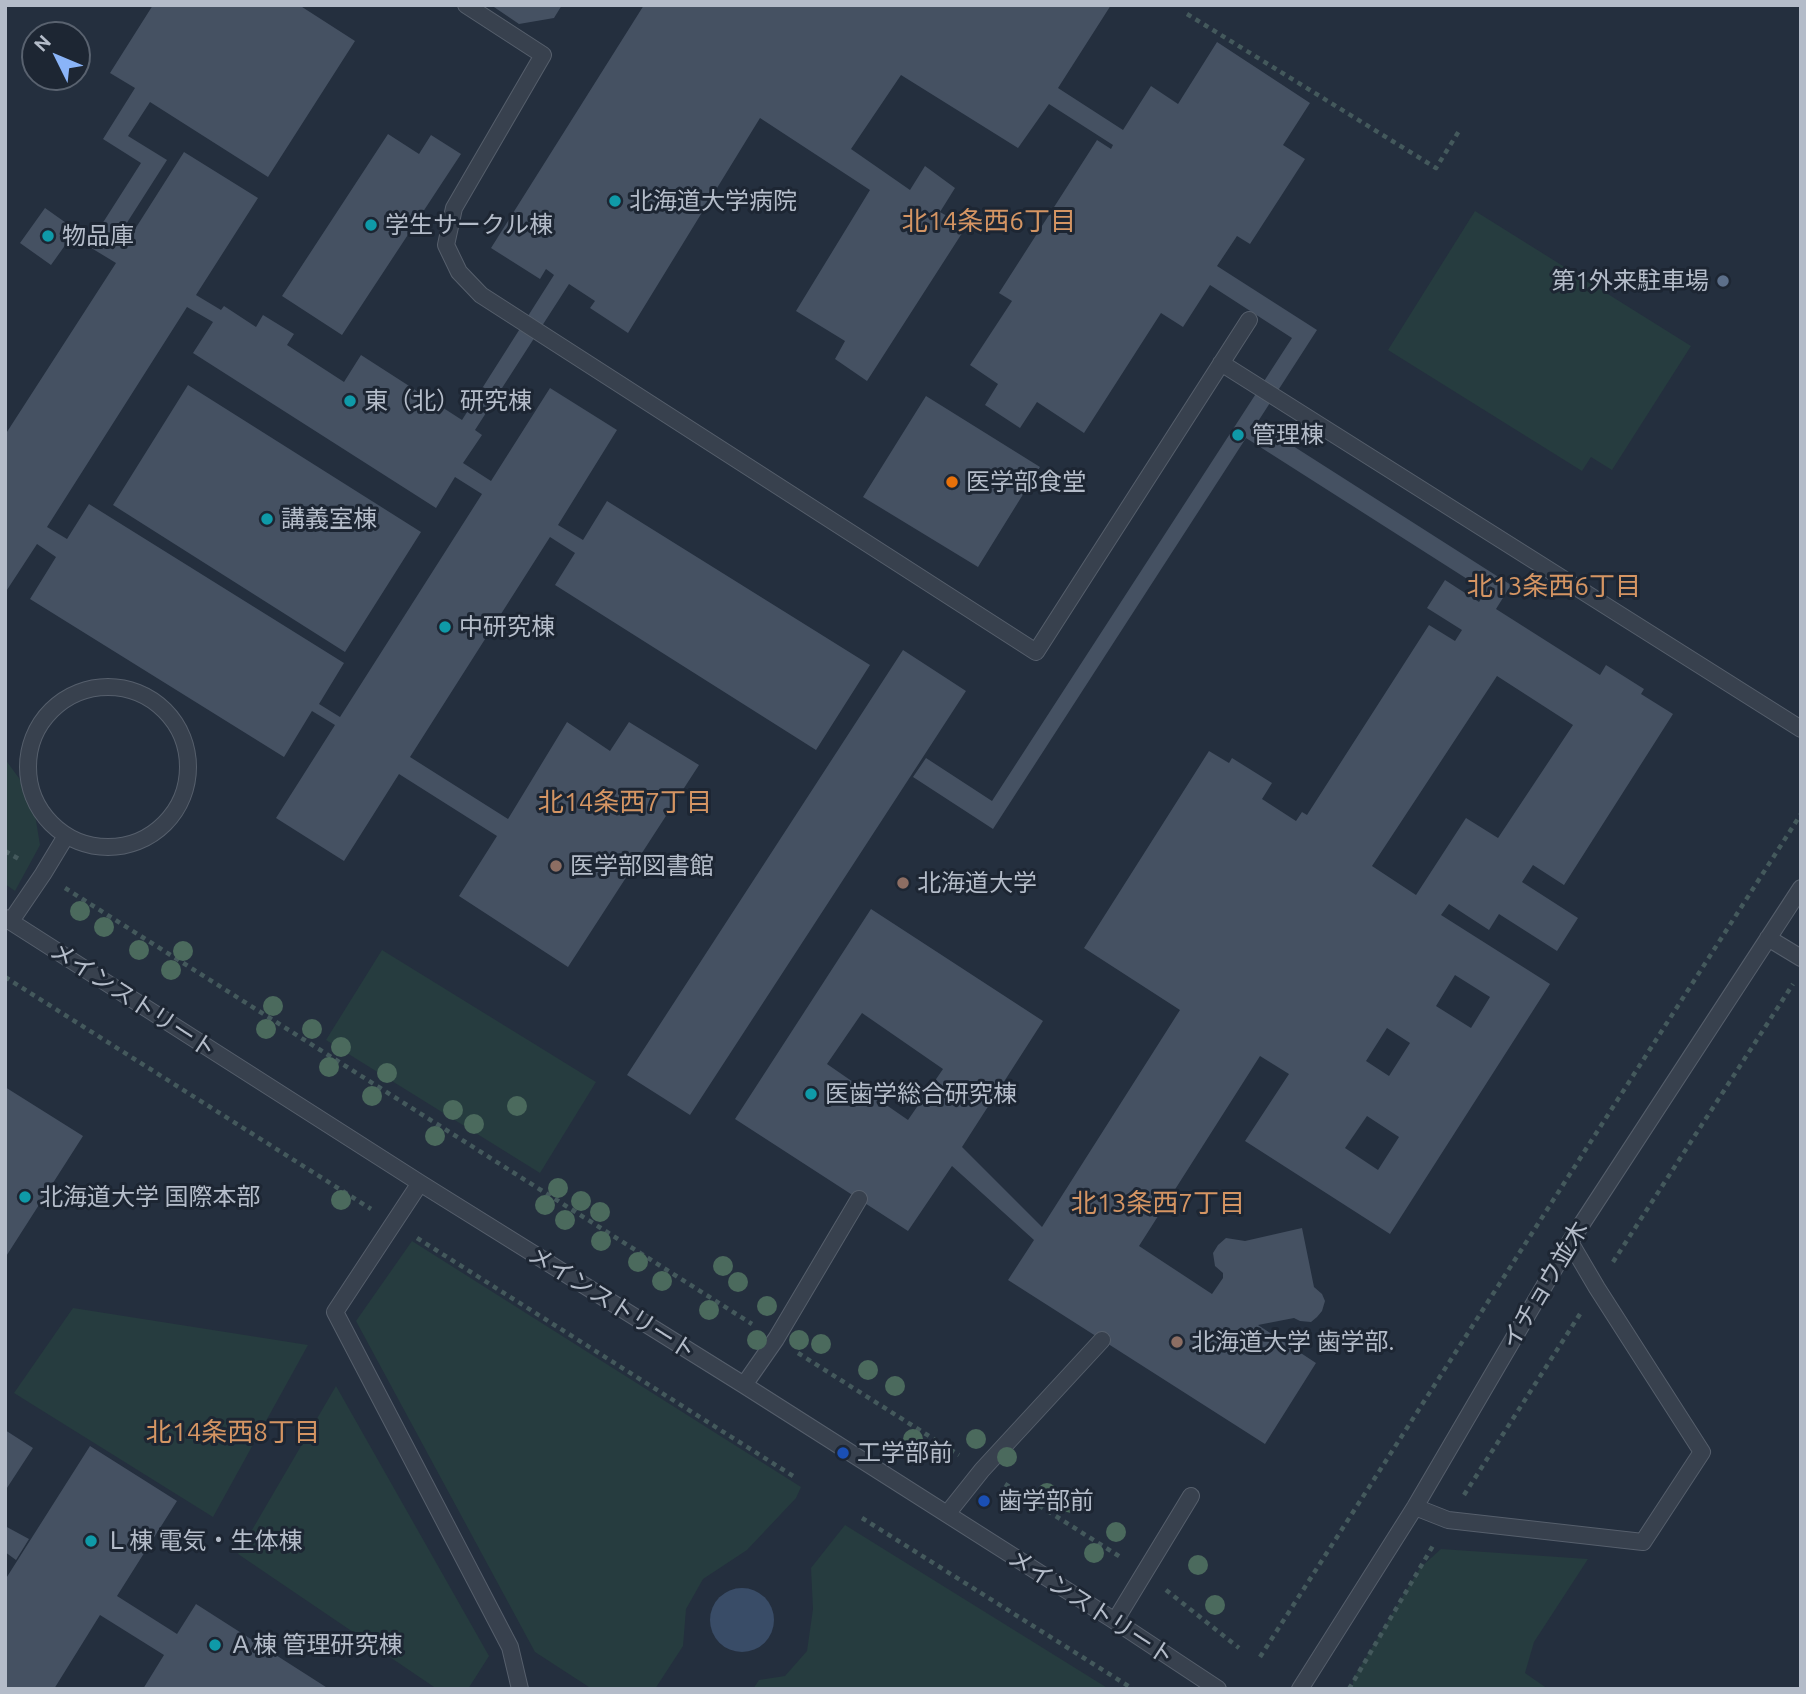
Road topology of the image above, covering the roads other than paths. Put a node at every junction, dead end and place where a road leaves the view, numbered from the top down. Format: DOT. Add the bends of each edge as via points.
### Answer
graph roads {
  1 [pos="466,5"];
  2 [pos="1249,320"];
  3 [pos="1221,363"];
  4 [pos="1801,729"];
  5 [pos="66,836"];
  6 [pos="1801,888"];
  7 [pos="8,920"];
  8 [pos="1768,938"];
  9 [pos="1801,958"];
  10 [pos="420,1183"];
  11 [pos="859,1199"];
  12 [pos="1570,1242"];
  13 [pos="1102,1340"];
  14 [pos="744,1385"];
  15 [pos="1191,1496"];
  16 [pos="1415,1507"];
  17 [pos="947,1514"];
  18 [pos="1115,1621"];
  19 [pos="520,1689"];
  20 [pos="1218,1689"];
  21 [pos="1300,1689"];
  1 -- 3 [label="lane" via="543,55 454,208 446,245 459,272 481,295 1036,652"];
  2 -- 3 [label="lane"];
  3 -- 4 [label="lane"];
  5 -- 5 [label="lane" via="36,804 29,783 27,760 43,718 79,691 124,688 145,695 178,727 186,749 188,772 172,815 155,831 111,847 88,845"];
  5 -- 7 [label="lane"];
  6 -- 8 [label="lane, イチョウ並木"];
  7 -- 10 [label="lane, メインストリート"];
  8 -- 9 [label="lane"];
  8 -- 12 [label="lane, イチョウ並木"];
  10 -- 14 [label="lane, メインストリート"];
  10 -- 19 [label="lane" via="335,1312 510,1647"];
  11 -- 14 [label="lane"];
  12 -- 16 [label="lane, イチョウ並木"];
  12 -- 16 [label="lane" via="1702,1452 1643,1542 1448,1520"];
  13 -- 17 [label="lane"];
  14 -- 17 [label="lane, メインストリート"];
  15 -- 18 [label="lane"];
  16 -- 21 [label="lane, イチョウ並木"];
  17 -- 18 [label="lane, メインストリート"];
  18 -- 20 [label="lane, メインストリート"];
}
